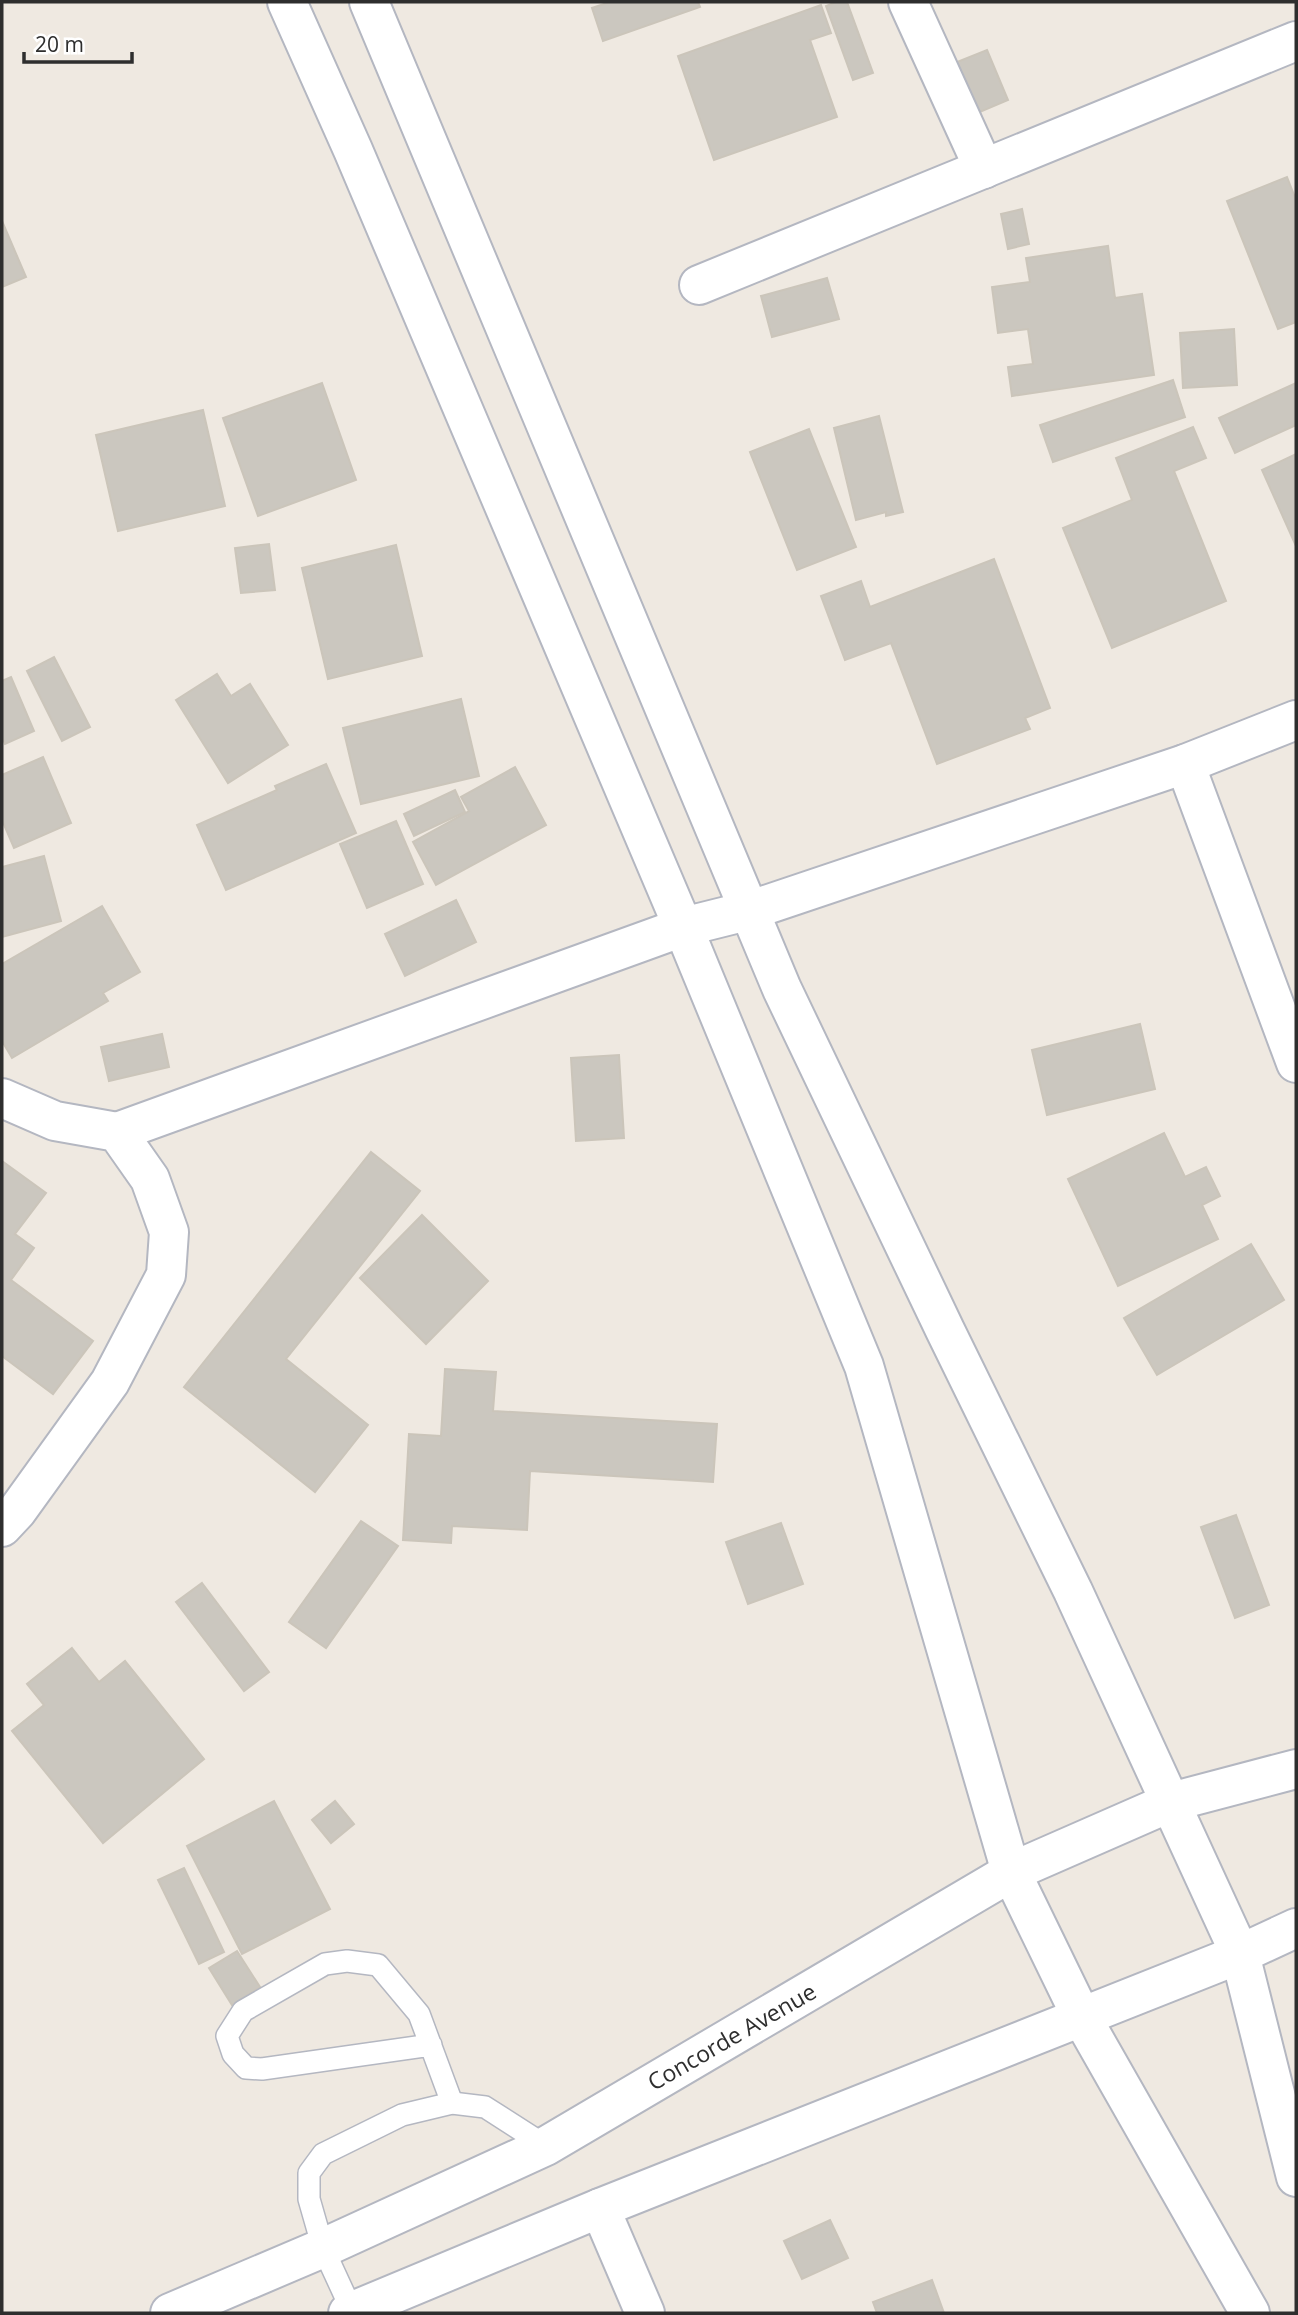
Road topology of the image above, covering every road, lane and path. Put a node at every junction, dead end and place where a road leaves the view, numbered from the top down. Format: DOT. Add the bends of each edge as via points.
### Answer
graph roads {
  1 [pos="287,2"];
  2 [pos="369,2"];
  3 [pos="908,2"];
  4 [pos="1296,41"];
  5 [pos="984,169"];
  6 [pos="699,285"];
  7 [pos="1296,720"];
  8 [pos="1185,764"];
  9 [pos="751,910"];
  10 [pos="683,927"];
  11 [pos="1296,1063"];
  12 [pos="2,1097"];
  13 [pos="117,1132"];
  14 [pos="2,1527"];
  15 [pos="1296,1769"];
  16 [pos="1171,1802"];
  17 [pos="1011,1872"];
  18 [pos="1296,1928"];
  19 [pos="1240,1954"];
  20 [pos="1082,2018"];
  21 [pos="431,2045"];
  22 [pos="452,2103"];
  23 [pos="546,2146"];
  24 [pos="1296,2177"];
  25 [pos="600,2208"];
  26 [pos="323,2248"];
  27 [pos="350,2312"];
  28 [pos="170,2313"];
  29 [pos="645,2313"];
  30 [pos="1250,2313"];
  1 -- 10 [label="street"];
  2 -- 9 [label="street"];
  3 -- 5 [label="street"];
  4 -- 5 [label="street"];
  5 -- 6 [label="street"];
  7 -- 8 [label="street"];
  8 -- 9 [label="street"];
  8 -- 11 [label="street"];
  9 -- 10 [label="street"];
  9 -- 16 [label="street" via="782,989"];
  10 -- 13 [label="street"];
  10 -- 17 [label="street" via="864,1366"];
  12 -- 13 [label="street" via="55,1121"];
  13 -- 14 [label="street" via="150,1179 169,1232 166,1275 110,1382"];
  15 -- 16 [label="street, Concorde Avenue"];
  16 -- 17 [label="street, Concorde Avenue"];
  16 -- 19 [label="street"];
  17 -- 20 [label="street"];
  17 -- 23 [label="street, Concorde Avenue"];
  18 -- 19 [label="street"];
  19 -- 20 [label="street"];
  19 -- 24 [label="street"];
  20 -- 25 [label="street"];
  20 -- 30 [label="street"];
  21 -- 21 [label="lane" via="419,2014 378,1965 347,1961 325,1964 243,2011 227,2036 233,2054 246,2068"];
  21 -- 22 [label="lane"];
  22 -- 23 [label="lane" via="485,2107"];
  22 -- 26 [label="lane" via="402,2115 323,2154 309,2173 310,2199"];
  23 -- 26 [label="street, Concorde Avenue"];
  25 -- 27 [label="street"];
  25 -- 29 [label="street"];
  26 -- 27 [label="lane"];
  26 -- 28 [label="street, Concorde Avenue"];
}
